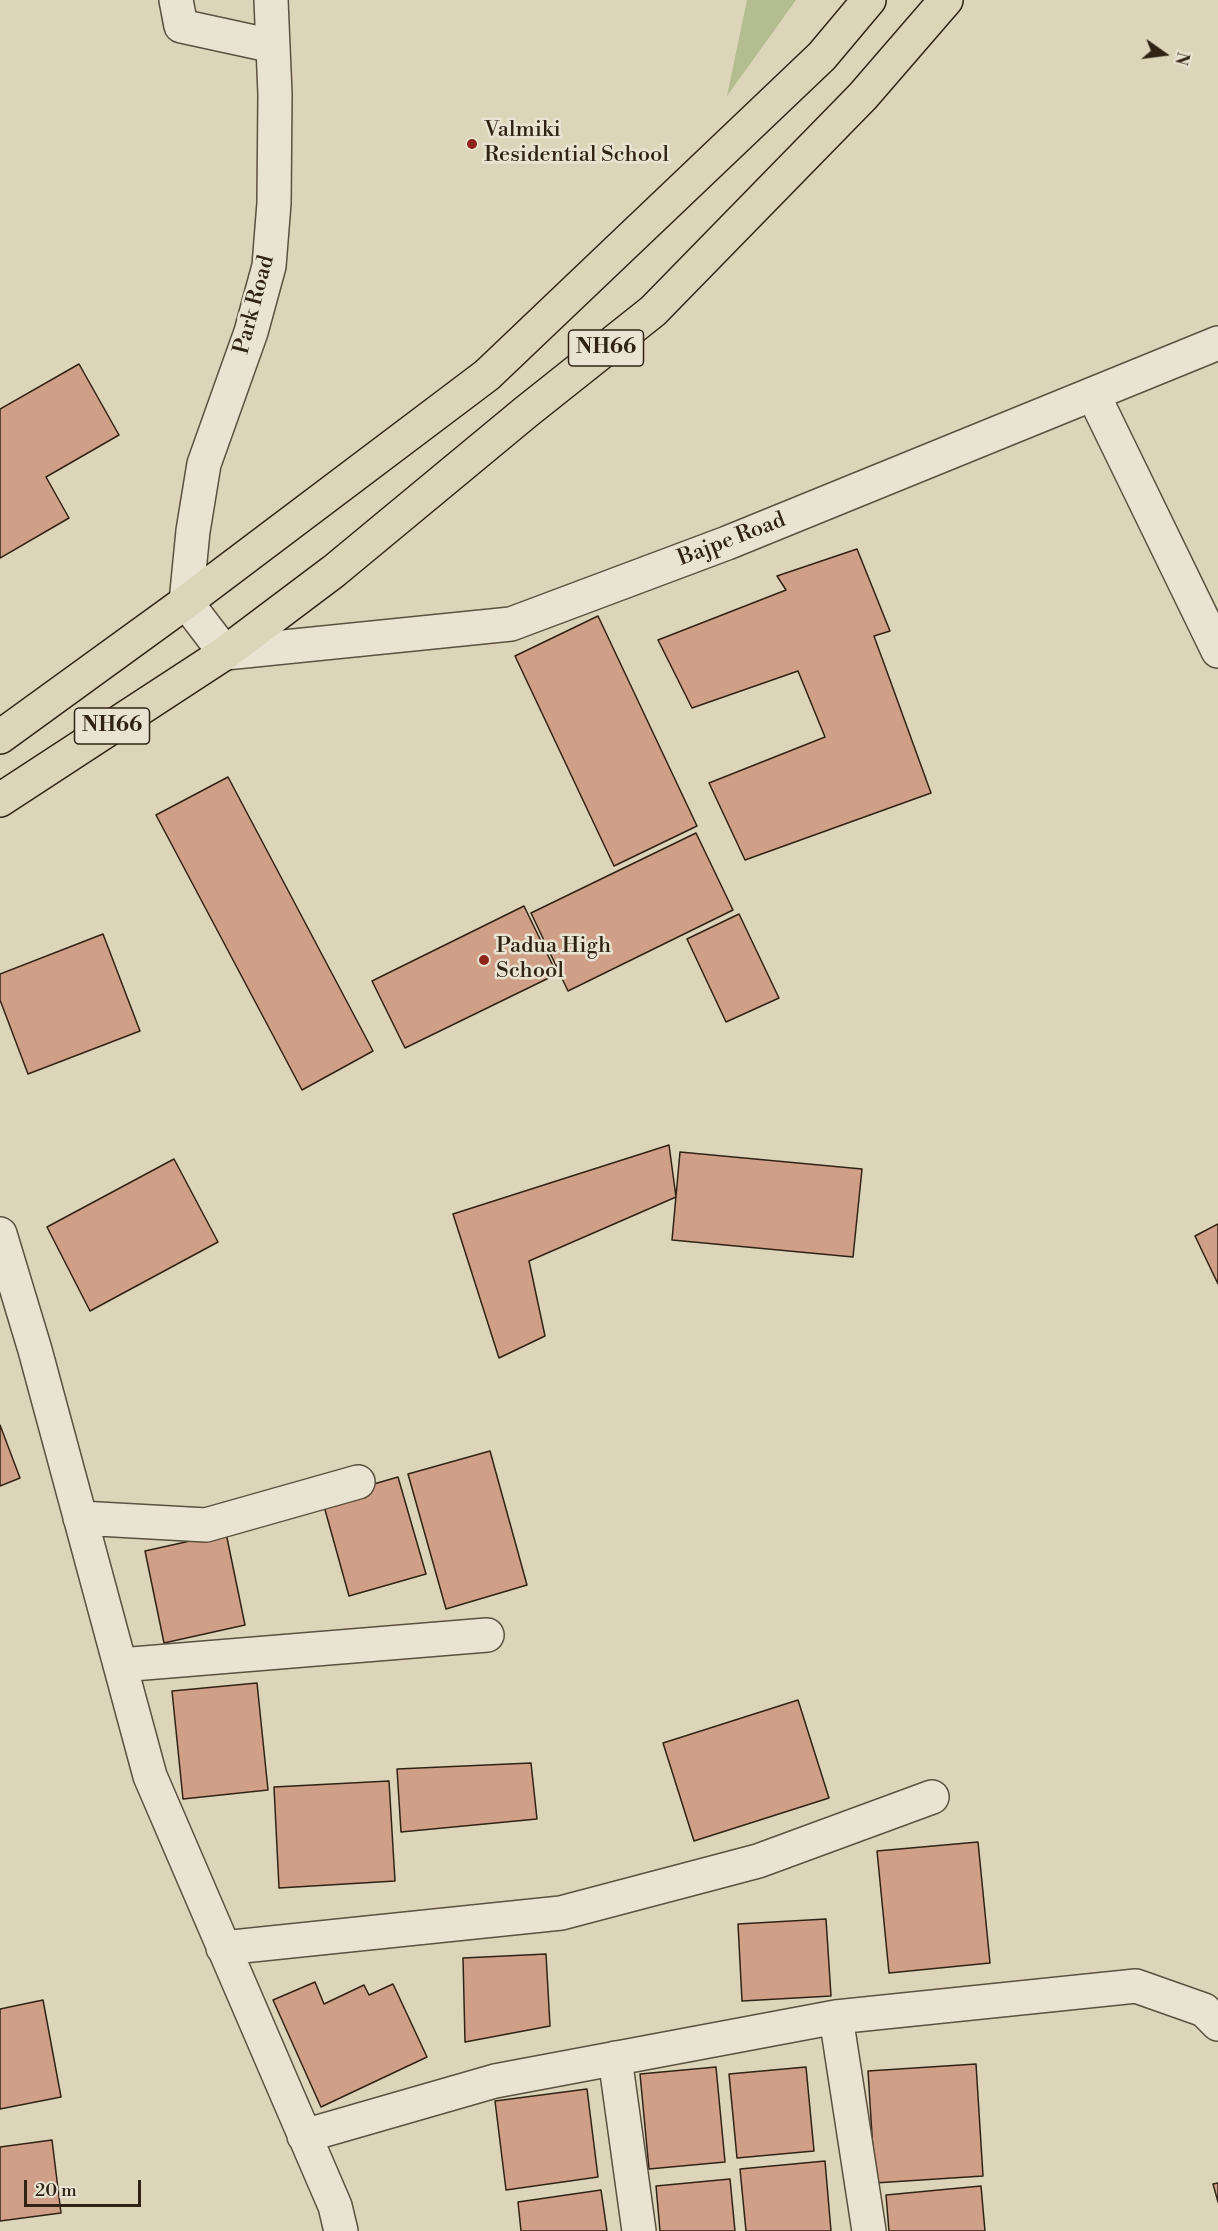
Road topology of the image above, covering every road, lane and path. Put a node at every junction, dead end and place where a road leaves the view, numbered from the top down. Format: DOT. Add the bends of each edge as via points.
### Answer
graph roads {
  1 [pos="176,0"];
  2 [pos="271,0"];
  3 [pos="869,0"];
  4 [pos="946,0"];
  5 [pos="273,46"];
  6 [pos="1218,344"];
  7 [pos="1093,394"];
  8 [pos="186,602"];
  9 [pos="1218,651"];
  10 [pos="225,653"];
  11 [pos="0,737"];
  12 [pos="0,800"];
  13 [pos="0,1233"];
  14 [pos="358,1482"];
  15 [pos="80,1518"];
  16 [pos="487,1635"];
  17 [pos="120,1665"];
  18 [pos="932,1797"];
  19 [pos="223,1948"];
  20 [pos="836,2017"];
  21 [pos="1218,2024"];
  22 [pos="615,2058"];
  23 [pos="304,2136"];
  24 [pos="341,2231"];
  25 [pos="639,2231"];
  26 [pos="869,2231"];
  1 -- 5 [label="street" via="181,26"];
  2 -- 5 [label="street, Park Road"];
  3 -- 8 [label="highway, NH66" via="822,56 487,375"];
  4 -- 10 [label="highway, NH66" via="863,96 653,311 334,571"];
  5 -- 8 [label="street, Park Road" via="274,203 269,266 251,332 204,464"];
  6 -- 7 [label="street, Bajpe Road"];
  7 -- 9 [label="street"];
  7 -- 10 [label="street, Bajpe Road" via="727,543 511,624"];
  8 -- 10 [label="street"];
  8 -- 11 [label="highway, NH66"];
  10 -- 12 [label="highway, NH66"];
  13 -- 15 [label="street"];
  14 -- 15 [label="street" via="206,1525"];
  15 -- 17 [label="street"];
  16 -- 17 [label="street"];
  17 -- 19 [label="street" via="150,1776"];
  18 -- 19 [label="street" via="758,1861 561,1913"];
  19 -- 23 [label="street"];
  20 -- 21 [label="street" via="1136,1986 1204,2010"];
  20 -- 22 [label="street"];
  20 -- 26 [label="street"];
  22 -- 23 [label="street" via="495,2081"];
  22 -- 25 [label="street"];
  23 -- 24 [label="street" via="335,2206"];
}
